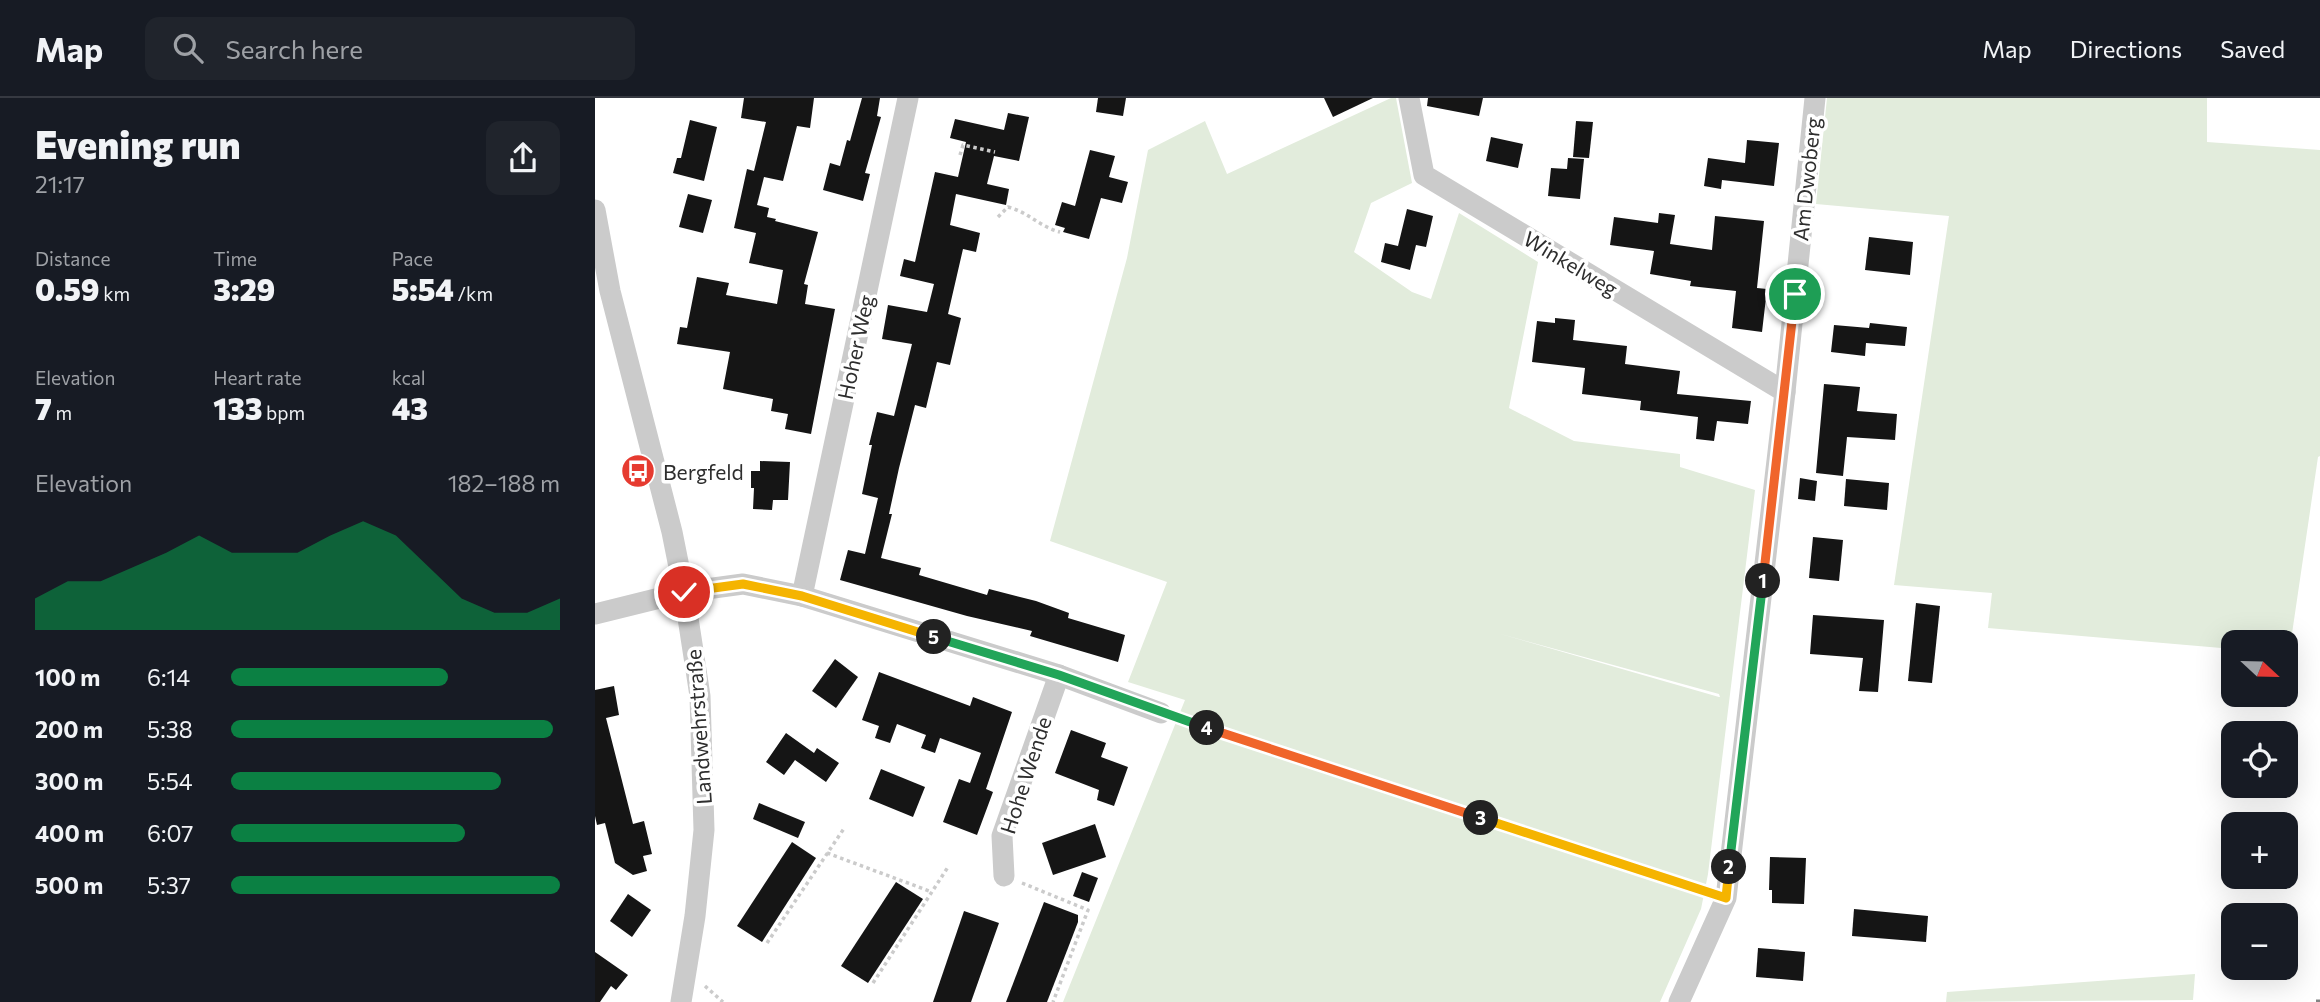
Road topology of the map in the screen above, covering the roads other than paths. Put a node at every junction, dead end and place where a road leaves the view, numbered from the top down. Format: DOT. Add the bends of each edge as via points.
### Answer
graph roads {
  1 [pos="908,98"];
  2 [pos="1409,98"];
  3 [pos="1815,98"];
  4 [pos="595,210"];
  5 [pos="595,258"];
  6 [pos="610,291"];
  7 [pos="1785,392"];
  8 [pos="684,592"];
  9 [pos="802,596"];
  10 [pos="595,614"];
  11 [pos="1059,675"];
  12 [pos="1161,713"];
  13 [pos="1004,876"];
  14 [pos="681,1002"];
  15 [pos="1679,1002"];
  1 -- 9 [label="street, Hoher Weg"];
  2 -- 7 [label="street, Winkelweg" via="1424,175"];
  3 -- 7 [label="street, Am Dwoberg"];
  4 -- 6 [label="street, Landwehrstraße"];
  5 -- 6 [label="street, Landwehrstraße"];
  6 -- 8 [label="street, Landwehrstraße"];
  7 -- 15 [label="street, Am Dwoberg" via="1726,898"];
  8 -- 9 [label="street" via="743,584"];
  8 -- 10 [label="street"];
  8 -- 14 [label="street, Landwehrstraße" via="700,696 703,830"];
  9 -- 11 [label="street"];
  11 -- 12 [label="street"];
  11 -- 13 [label="street, Hohe Wende" via="1003,836"];
}
